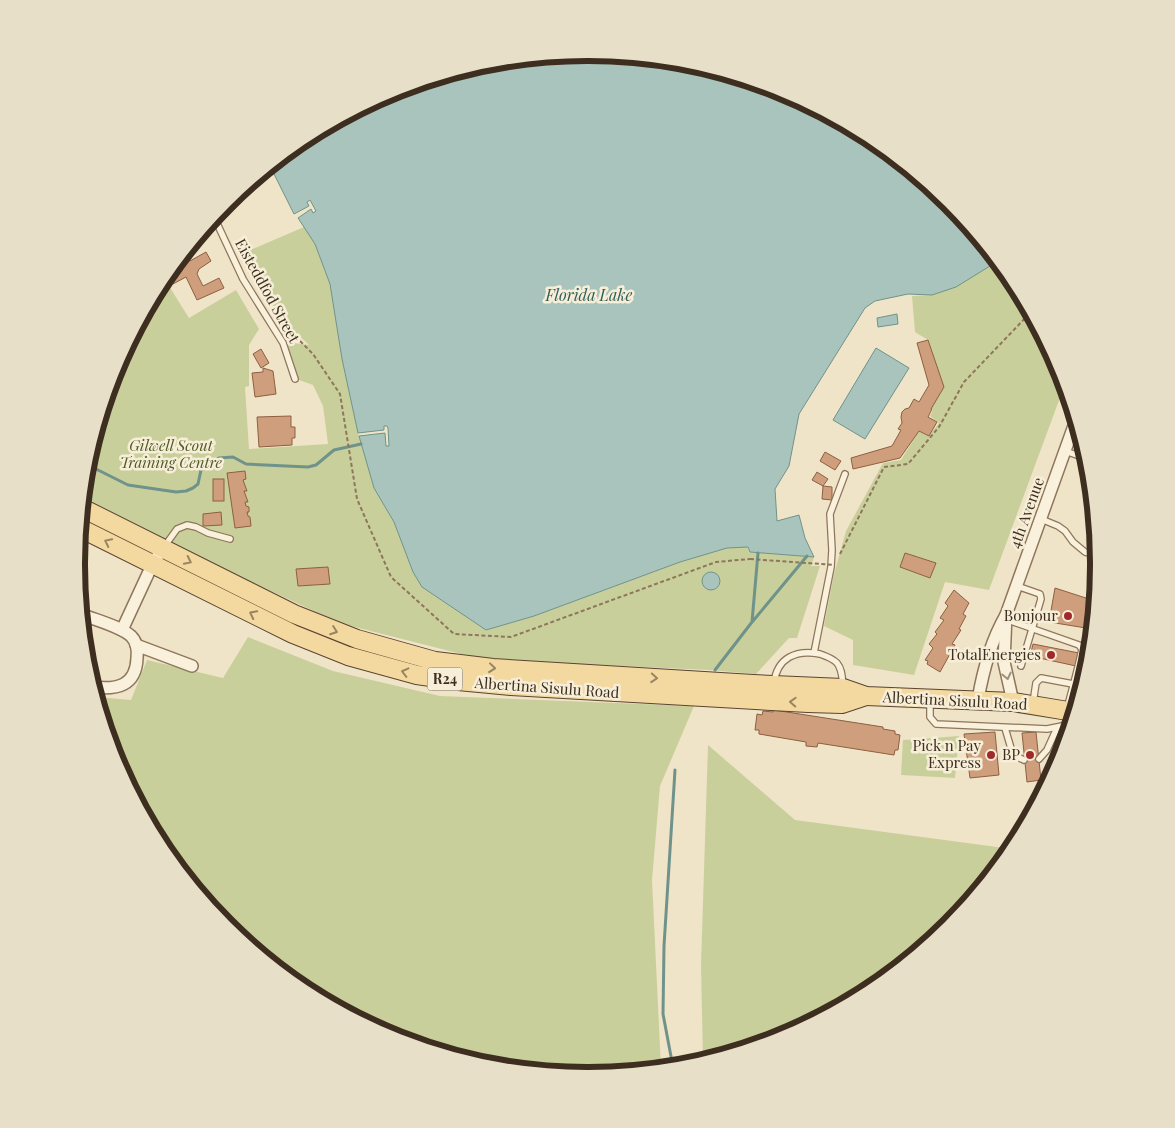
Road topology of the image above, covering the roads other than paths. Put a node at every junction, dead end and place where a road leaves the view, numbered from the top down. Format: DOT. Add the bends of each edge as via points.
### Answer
graph roads {
  1 [pos="218,225"];
  2 [pos="295,379"];
  3 [pos="1072,431"];
  4 [pos="1067,445"];
  5 [pos="1076,446"];
  6 [pos="1078,452"];
  7 [pos="845,474"];
  8 [pos="88,512"];
  9 [pos="1040,519"];
  10 [pos="86,530"];
  11 [pos="230,540"];
  12 [pos="1090,553"];
  13 [pos="158,556"];
  14 [pos="1017,586"];
  15 [pos="88,617"];
  16 [pos="1005,618"];
  17 [pos="1031,627"];
  18 [pos="122,630"];
  19 [pos="136,645"];
  20 [pos="814,653"];
  21 [pos="192,666"];
  22 [pos="1021,666"];
  23 [pos="1073,684"];
  24 [pos="774,685"];
  25 [pos="100,687"];
  26 [pos="842,696"];
  27 [pos="1072,697"];
  28 [pos="930,699"];
  29 [pos="978,700"];
  30 [pos="1013,702"];
  31 [pos="1033,705"];
  32 [pos="1068,713"];
  33 [pos="1066,719"];
  34 [pos="1005,728"];
  35 [pos="1057,728"];
  36 [pos="1039,759"];
  37 [pos="1024,760"];
  1 -- 2 [label="lane, Eisteddfod Street" via="243,280 283,343"];
  3 -- 4 [label="street, 4th Avenue"];
  4 -- 5 [label="lane"];
  4 -- 6 [label="lane"];
  4 -- 9 [label="street, 4th Avenue"];
  7 -- 20 [label="lane" via="830,514 831,567"];
  8 -- 13 [label="main road, Albertina Sisulu Road / R24"];
  9 -- 12 [label="lane" via="1058,526"];
  9 -- 14 [label="street, 4th Avenue"];
  13 -- 10 [label="main road, Albertina Sisulu Road / R24, one-way"];
  11 -- 13 [label="lane" via="187,525 177,529"];
  13 -- 18 [label="street"];
  13 -- 24 [label="main road, Albertina Sisulu Road / R24, one-way" via="325,628 435,661 493,668"];
  26 -- 13 [label="main road, Albertina Sisulu Road / R24, one-way" via="510,686 416,675 348,656 293,634"];
  14 -- 16 [label="street, 4th Avenue"];
  14 -- 17 [label="lane" via="1040,594"];
  15 -- 18 [label="street"];
  16 -- 17 [label="lane"];
  16 -- 29 [label="street, 4th Avenue" via="991,646"];
  16 -- 30 [label="street, 4th Avenue, one-way" via="1004,662"];
  17 -- 22 [label="lane"];
  17 -- 23 [label="lane" via="1082,649"];
  18 -- 19 [label="street"];
  19 -- 21 [label="street"];
  19 -- 25 [label="street" via="137,666 129,682 117,687"];
  20 -- 24 [label="lane" via="795,654 783,661 776,670"];
  20 -- 26 [label="lane" via="838,664 842,674"];
  23 -- 27 [label="lane"];
  23 -- 31 [label="lane" via="1040,678 1036,683"];
  24 -- 26 [label="main road, Albertina Sisulu Road / R24"];
  26 -- 28 [label="main road, Albertina Sisulu Road / R24"];
  28 -- 29 [label="main road, Albertina Sisulu Road / R24"];
  28 -- 34 [label="lane" via="930,717 936,724"];
  29 -- 30 [label="main road, Albertina Sisulu Road / R24"];
  30 -- 31 [label="main road, Albertina Sisulu Road / R24"];
  31 -- 32 [label="main road, Albertina Sisulu Road / R24"];
  33 -- 35 [label="lane"];
  34 -- 35 [label="lane"];
  34 -- 37 [label="lane" via="1014,755"];
  35 -- 36 [label="lane"];
}
